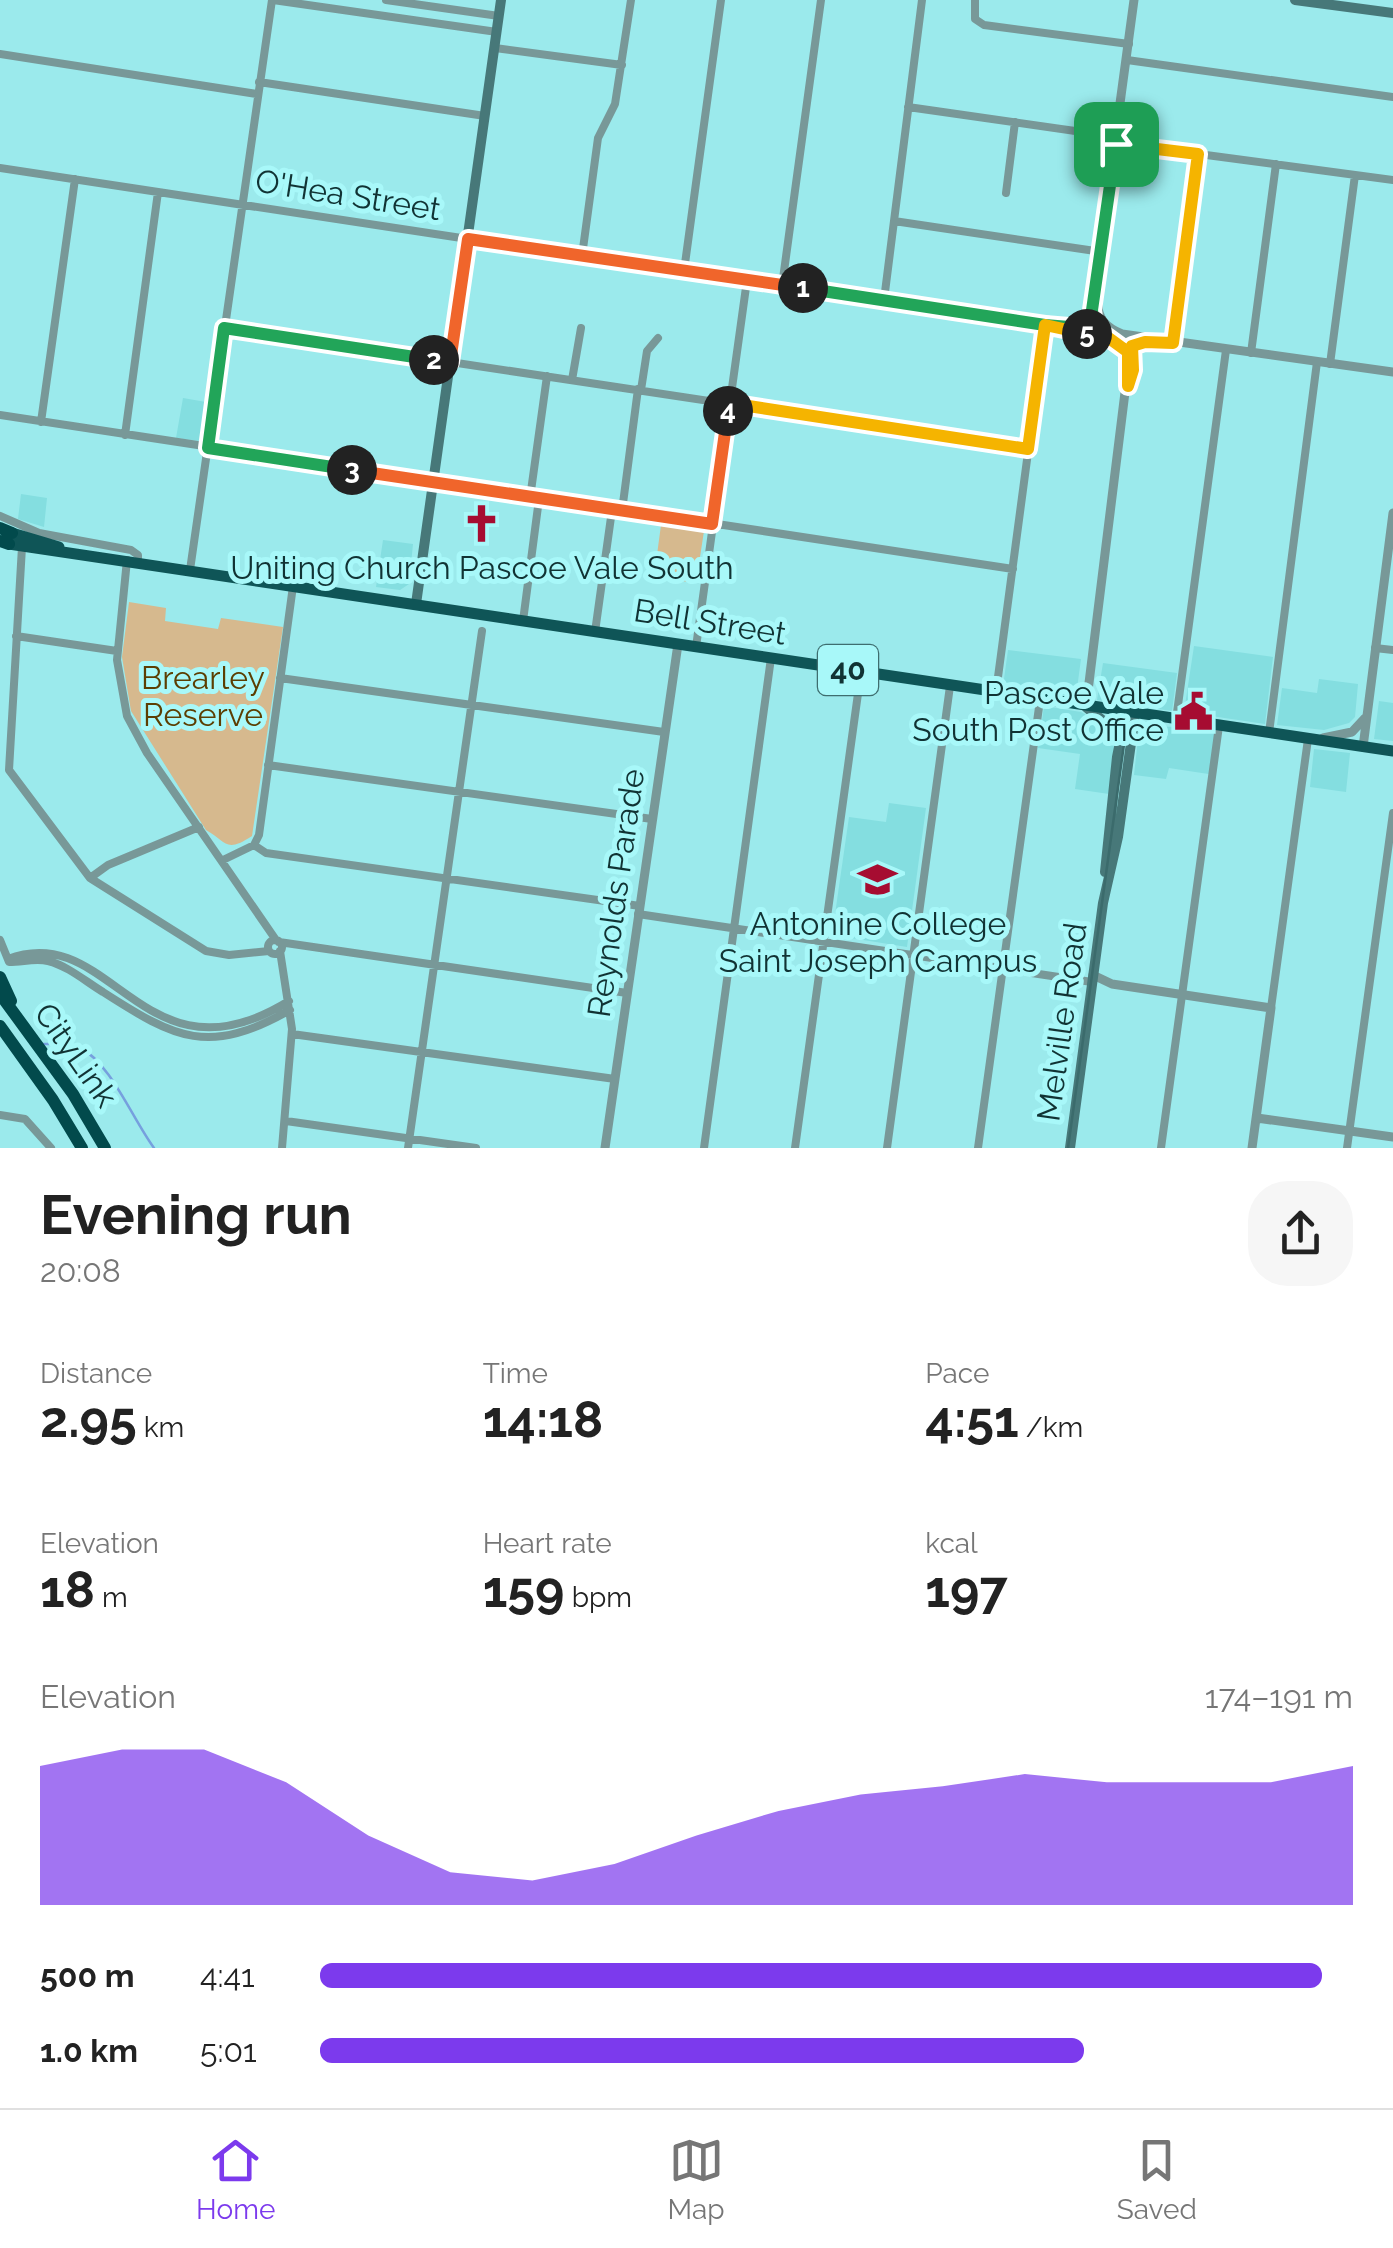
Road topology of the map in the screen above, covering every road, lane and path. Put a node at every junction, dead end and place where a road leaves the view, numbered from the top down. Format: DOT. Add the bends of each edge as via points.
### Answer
graph roads {
  1 [pos="272,0"];
  2 [pos="386,0"];
  3 [pos="502,0"];
  4 [pos="631,0"];
  5 [pos="721,0"];
  6 [pos="821,0"];
  7 [pos="922,0"];
  8 [pos="975,0"];
  9 [pos="1134,0"];
  10 [pos="1295,0"];
  11 [pos="1338,3"];
  12 [pos="1393,13"];
  13 [pos="499,16"];
  14 [pos="497,32"];
  15 [pos="1129,44"];
  16 [pos="495,48"];
  17 [pos="0,54"];
  18 [pos="1127,60"];
  19 [pos="622,65"];
  20 [pos="258,82"];
  21 [pos="257,94"];
  22 [pos="1393,96"];
  23 [pos="908,107"];
  24 [pos="486,116"];
  25 [pos="1015,122"];
  26 [pos="1117,140"];
  27 [pos="1198,154"];
  28 [pos="1276,164"];
  29 [pos="0,168"];
  30 [pos="1355,174"];
  31 [pos="75,180"];
  32 [pos="1393,180"];
  33 [pos="158,192"];
  34 [pos="1006,193"];
  35 [pos="242,204"];
  36 [pos="894,221"];
  37 [pos="468,239"];
  38 [pos="1102,252"];
  39 [pos="582,256"];
  40 [pos="684,271"];
  41 [pos="746,280"];
  42 [pos="1098,285"];
  43 [pos="782,286"];
  44 [pos="884,300"];
  45 [pos="1045,325"];
  46 [pos="1094,325"];
  47 [pos="224,328"];
  48 [pos="581,328"];
  49 [pos="1108,332"];
  50 [pos="658,338"];
  51 [pos="1121,340"];
  52 [pos="1173,343"];
  53 [pos="1132,346"];
  54 [pos="1226,350"];
  55 [pos="1251,353"];
  56 [pos="450,362"];
  57 [pos="1317,362"];
  58 [pos="1330,364"];
  59 [pos="1393,372"];
  60 [pos="547,376"];
  61 [pos="572,380"];
  62 [pos="1128,386"];
  63 [pos="640,390"];
  64 [pos="729,403"];
  65 [pos="0,416"];
  66 [pos="41,422"];
  67 [pos="124,435"];
  68 [pos="208,448"];
  69 [pos="1028,449"];
  70 [pos="434,482"];
  71 [pos="535,498"];
  72 [pos="616,510"];
  73 [pos="1393,512"];
  74 [pos="0,516"];
  75 [pos="712,524"];
  76 [pos="6,538"];
  77 [pos="1391,549"];
  78 [pos="133,561"];
  79 [pos="190,570"];
  80 [pos="1012,570"];
  81 [pos="294,586"];
  82 [pos="416,604"];
  83 [pos="522,621"];
  84 [pos="482,631"];
  85 [pos="595,632"];
  86 [pos="16,636"];
  87 [pos="678,644"];
  88 [pos="696,647"];
  89 [pos="1375,648"];
  90 [pos="1393,650"];
  91 [pos="117,651"];
  92 [pos="771,658"];
  93 [pos="860,672"];
  94 [pos="280,678"];
  95 [pos="950,686"];
  96 [pos="996,693"];
  97 [pos="1040,700"];
  98 [pos="471,705"];
  99 [pos="1086,707"];
  100 [pos="1368,711"];
  101 [pos="1131,713"];
  102 [pos="1176,720"];
  103 [pos="1219,726"];
  104 [pos="664,732"];
  105 [pos="1268,733"];
  106 [pos="1308,739"];
  107 [pos="1118,745"];
  108 [pos="1363,747"];
  109 [pos="1393,751"];
  110 [pos="268,765"];
  111 [pos="4,767"];
  112 [pos="459,792"];
  113 [pos="1393,813"];
  114 [pos="652,819"];
  115 [pos="199,826"];
  116 [pos="254,845"];
  117 [pos="223,860"];
  118 [pos="90,878"];
  119 [pos="446,878"];
  120 [pos="1103,903"];
  121 [pos="639,910"];
  122 [pos="734,928"];
  123 [pos="0,940"];
  124 [pos="824,942"];
  125 [pos="275,947"];
  126 [pos="914,955"];
  127 [pos="434,965"];
  128 [pos="1003,968"];
  129 [pos="0,978"];
  130 [pos="1092,982"];
  131 [pos="627,993"];
  132 [pos="0,994"];
  133 [pos="1182,995"];
  134 [pos="289,1005"];
  135 [pos="1271,1008"];
  136 [pos="0,1026"];
  137 [pos="23,1026"];
  138 [pos="292,1034"];
  139 [pos="422,1052"];
  140 [pos="615,1079"];
  141 [pos="0,1115"];
  142 [pos="1256,1118"];
  143 [pos="286,1121"];
  144 [pos="1350,1131"];
  145 [pos="1393,1137"];
  146 [pos="409,1143"];
  147 [pos="50,1148"];
  148 [pos="82,1148"];
  149 [pos="106,1148"];
  150 [pos="282,1148"];
  151 [pos="476,1148"];
  152 [pos="605,1148"];
  153 [pos="704,1148"];
  154 [pos="795,1148"];
  155 [pos="886,1148"];
  156 [pos="978,1148"];
  157 [pos="1070,1148"];
  158 [pos="1161,1148"];
  159 [pos="1252,1148"];
  160 [pos="1347,1148"];
  1 -- 14 [label="street"];
  1 -- 20 [label="street"];
  2 -- 13 [label="street"];
  3 -- 13 [label="main road"];
  4 -- 19 [label="street"];
  5 -- 40 [label="street"];
  6 -- 43 [label="street"];
  7 -- 23 [label="street"];
  8 -- 15 [label="street" via="974,19 984,25"];
  9 -- 15 [label="street"];
  10 -- 11 [label="main road"];
  11 -- 12 [label="main road"];
  13 -- 14 [label="main road"];
  14 -- 16 [label="main road"];
  15 -- 18 [label="street"];
  16 -- 19 [label="street"];
  16 -- 24 [label="main road"];
  17 -- 21 [label="street"];
  18 -- 22 [label="street"];
  18 -- 26 [label="street"];
  19 -- 39 [label="street" via="616,104 598,138"];
  20 -- 21 [label="street"];
  20 -- 24 [label="street"];
  21 -- 35 [label="street"];
  23 -- 25 [label="street"];
  23 -- 36 [label="street"];
  24 -- 37 [label="main road"];
  25 -- 26 [label="street"];
  25 -- 34 [label="street"];
  26 -- 27 [label="street"];
  26 -- 38 [label="street"];
  27 -- 28 [label="street"];
  27 -- 52 [label="street"];
  28 -- 30 [label="street"];
  28 -- 55 [label="street"];
  29 -- 31 [label="street, O'Hea Street"];
  30 -- 32 [label="street"];
  30 -- 58 [label="street"];
  31 -- 33 [label="street, O'Hea Street"];
  31 -- 66 [label="street"];
  33 -- 35 [label="street, O'Hea Street"];
  33 -- 67 [label="street"];
  35 -- 37 [label="street, O'Hea Street"];
  35 -- 47 [label="street"];
  36 -- 38 [label="street"];
  36 -- 44 [label="street"];
  37 -- 39 [label="street, O'Hea Street"];
  37 -- 56 [label="main road"];
  38 -- 42 [label="street"];
  39 -- 40 [label="street, O'Hea Street"];
  40 -- 41 [label="street, O'Hea Street"];
  41 -- 43 [label="street, O'Hea Street"];
  41 -- 64 [label="street"];
  42 -- 46 [label="street"];
  42 -- 49 [label="street" via="1098,313"];
  43 -- 44 [label="street, O'Hea Street"];
  44 -- 45 [label="street, O'Hea Street"];
  45 -- 46 [label="street, O'Hea Street"];
  45 -- 49 [label="street, O'Hea Street"];
  45 -- 69 [label="street"];
  46 -- 49 [label="street, O'Hea Street"];
  47 -- 56 [label="street"];
  47 -- 68 [label="street"];
  48 -- 61 [label="street"];
  49 -- 51 [label="street"];
  50 -- 63 [label="street" via="647,351"];
  51 -- 52 [label="street"];
  51 -- 53 [label="street"];
  51 -- 62 [label="street" via="1129,356"];
  52 -- 53 [label="street"];
  52 -- 54 [label="street"];
  53 -- 62 [label="street"];
  54 -- 55 [label="street"];
  54 -- 102 [label="street"];
  55 -- 57 [label="street"];
  56 -- 60 [label="street"];
  56 -- 70 [label="main road"];
  57 -- 58 [label="street"];
  57 -- 105 [label="street"];
  58 -- 59 [label="street"];
  60 -- 61 [label="street"];
  60 -- 71 [label="street"];
  61 -- 63 [label="street"];
  62 -- 99 [label="street"];
  63 -- 64 [label="street"];
  63 -- 72 [label="street"];
  64 -- 69 [label="street"];
  64 -- 75 [label="street"];
  65 -- 66 [label="street"];
  66 -- 67 [label="street"];
  67 -- 68 [label="street"];
  68 -- 70 [label="street"];
  68 -- 79 [label="street"];
  69 -- 80 [label="street"];
  70 -- 71 [label="street"];
  70 -- 82 [label="main road"];
  71 -- 72 [label="street"];
  71 -- 83 [label="street"];
  72 -- 75 [label="street"];
  72 -- 85 [label="street"];
  73 -- 77 [label="street"];
  74 -- 78 [label="street, Bell Street" via="39,533 131,550 138,555"];
  75 -- 80 [label="street"];
  75 -- 88 [label="street"];
  76 -- 78 [label="highway, Bell Street / 40"];
  76 -- 86 [label="street"];
  77 -- 89 [label="street"];
  78 -- 79 [label="highway, Bell Street / 40"];
  78 -- 91 [label="street"];
  79 -- 81 [label="highway, Bell Street / 40"];
  80 -- 96 [label="street"];
  81 -- 82 [label="highway, Bell Street / 40"];
  81 -- 94 [label="street"];
  82 -- 83 [label="highway, Bell Street / 40"];
  83 -- 85 [label="highway, Bell Street / 40"];
  84 -- 98 [label="street"];
  85 -- 87 [label="highway, Bell Street / 40"];
  86 -- 91 [label="street"];
  86 -- 111 [label="street"];
  87 -- 88 [label="highway, Bell Street / 40"];
  87 -- 104 [label="street, Reynolds Parade"];
  88 -- 92 [label="highway, Bell Street / 40"];
  89 -- 90 [label="street"];
  89 -- 100 [label="street"];
  91 -- 115 [label="street" via="120,690 134,731"];
  92 -- 93 [label="highway, Bell Street / 40"];
  92 -- 122 [label="street"];
  93 -- 95 [label="highway, Bell Street / 40"];
  93 -- 124 [label="street"];
  94 -- 98 [label="street"];
  94 -- 110 [label="street"];
  95 -- 96 [label="highway, Bell Street / 40"];
  95 -- 126 [label="street"];
  96 -- 97 [label="highway, Bell Street / 40"];
  97 -- 99 [label="highway, Bell Street / 40"];
  97 -- 128 [label="street"];
  98 -- 104 [label="street"];
  98 -- 112 [label="street"];
  99 -- 101 [label="highway, Bell Street / 40"];
  99 -- 107 [label="main road" via="1112,728"];
  100 -- 106 [label="street" via="1352,732"];
  100 -- 108 [label="street"];
  101 -- 102 [label="highway, Bell Street / 40"];
  101 -- 107 [label="main road, Melville Road"];
  101 -- 120 [label="main road, Melville Road" via="1118,837"];
  102 -- 103 [label="highway, Bell Street / 40"];
  103 -- 105 [label="highway, Bell Street / 40"];
  103 -- 133 [label="street"];
  104 -- 114 [label="street, Reynolds Parade"];
  105 -- 106 [label="highway, Bell Street / 40"];
  106 -- 108 [label="highway, Bell Street / 40"];
  106 -- 135 [label="street"];
  107 -- 120 [label="main road, Melville Road"];
  108 -- 109 [label="highway, Bell Street / 40"];
  110 -- 112 [label="street"];
  110 -- 116 [label="street"];
  111 -- 118 [label="street"];
  112 -- 114 [label="street"];
  112 -- 119 [label="street"];
  113 -- 144 [label="street"];
  114 -- 121 [label="street, Reynolds Parade"];
  115 -- 117 [label="street"];
  115 -- 118 [label="street"];
  116 -- 117 [label="street"];
  116 -- 119 [label="street" via="266,853"];
  117 -- 125 [label="street"];
  118 -- 125 [label="street" via="199,948 229,955"];
  119 -- 121 [label="street"];
  119 -- 127 [label="street"];
  120 -- 130 [label="main road, Melville Road"];
  121 -- 122 [label="street"];
  121 -- 131 [label="street, Reynolds Parade"];
  122 -- 124 [label="street"];
  122 -- 153 [label="street"];
  123 -- 134 [label="street" via="9,960 40,952 63,956 163,1018 198,1028 249,1023"];
  124 -- 126 [label="street"];
  124 -- 154 [label="street"];
  125 -- 127 [label="street"];
  125 -- 134 [label="street"];
  126 -- 128 [label="street"];
  126 -- 155 [label="street"];
  127 -- 131 [label="street"];
  127 -- 139 [label="street"];
  128 -- 130 [label="street"];
  128 -- 156 [label="street"];
  129 -- 137 [label="highway"];
  130 -- 133 [label="street"];
  130 -- 157 [label="main road, Melville Road"];
  131 -- 140 [label="street, Reynolds Parade"];
  132 -- 137 [label="highway, CityLink"];
  133 -- 135 [label="street"];
  133 -- 158 [label="street"];
  134 -- 138 [label="street"];
  135 -- 142 [label="street"];
  136 -- 148 [label="highway, CityLink"];
  137 -- 149 [label="highway, CityLink"];
  138 -- 139 [label="street"];
  138 -- 143 [label="street"];
  139 -- 140 [label="street"];
  139 -- 146 [label="street"];
  140 -- 152 [label="street, Reynolds Parade"];
  141 -- 147 [label="street" via="26,1119"];
  142 -- 144 [label="street"];
  142 -- 159 [label="street"];
  143 -- 146 [label="street"];
  143 -- 150 [label="street"];
  144 -- 145 [label="street"];
  144 -- 160 [label="street"];
  146 -- 151 [label="street"];
}
